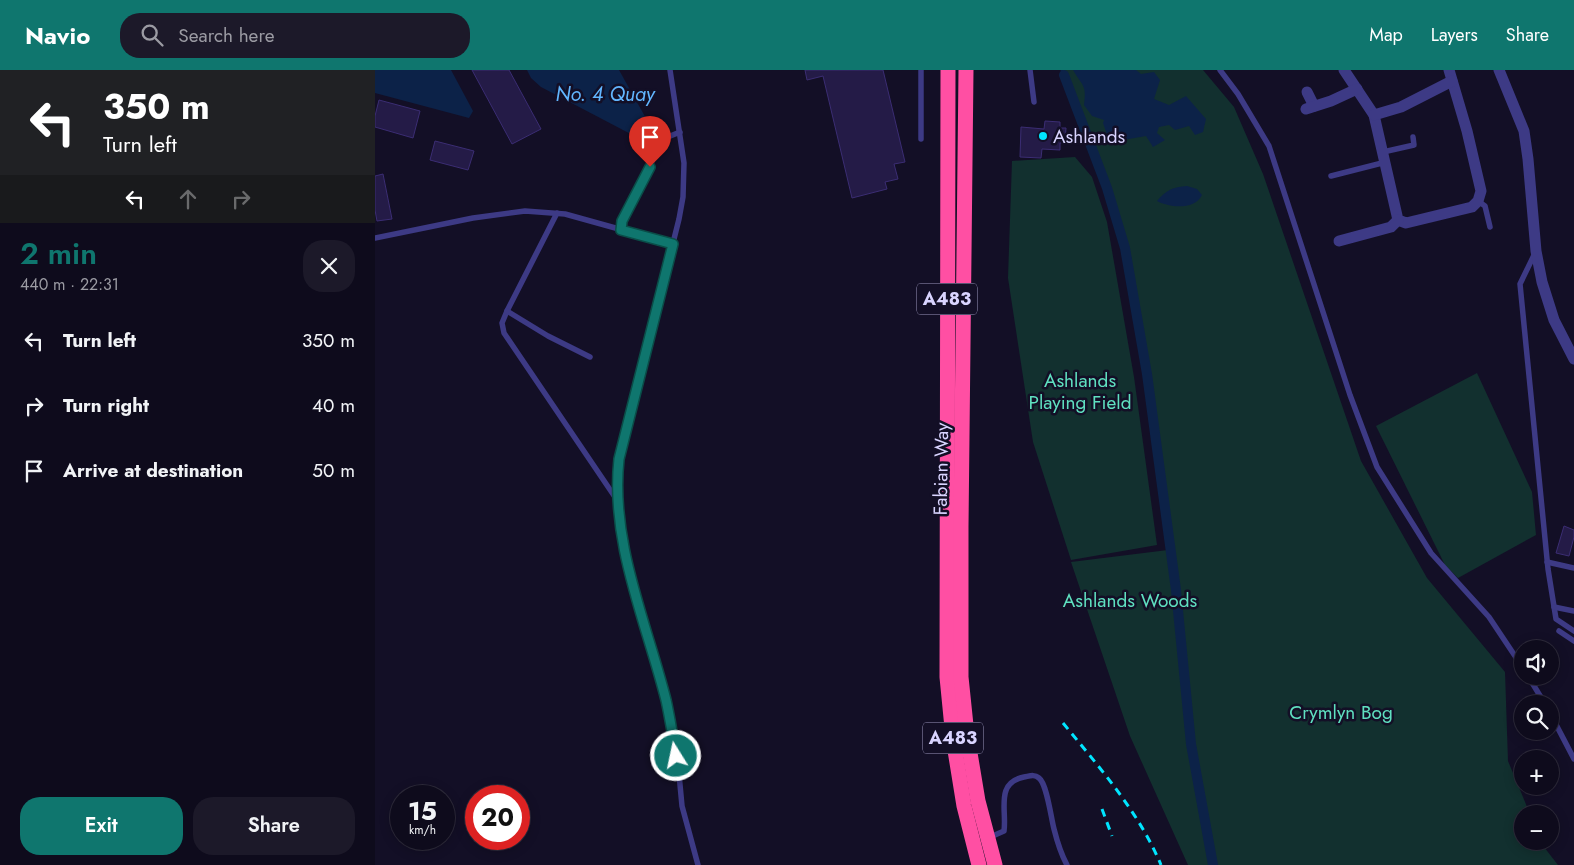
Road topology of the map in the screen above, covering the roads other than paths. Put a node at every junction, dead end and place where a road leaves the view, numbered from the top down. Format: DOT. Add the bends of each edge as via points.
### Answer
graph roads {
  1 [pos="670,70"];
  2 [pos="921,70"];
  3 [pos="948,70"];
  4 [pos="966,70"];
  5 [pos="1030,70"];
  6 [pos="1221,70"];
  7 [pos="1344,70"];
  8 [pos="1499,70"];
  9 [pos="1451,76"];
  10 [pos="1357,89"];
  11 [pos="1307,92"];
  12 [pos="1034,102"];
  13 [pos="1374,115"];
  14 [pos="680,132"];
  15 [pos="1413,137"];
  16 [pos="921,139"];
  17 [pos="1384,157"];
  18 [pos="1331,176"];
  19 [pos="1477,201"];
  20 [pos="557,213"];
  21 [pos="1398,220"];
  22 [pos="1490,227"];
  23 [pos="621,230"];
  24 [pos="375,238"];
  25 [pos="1339,241"];
  26 [pos="673,244"];
  27 [pos="1536,252"];
  28 [pos="507,310"];
  29 [pos="590,357"];
  30 [pos="1574,359"];
  31 [pos="617,500"];
  32 [pos="953,527"];
  33 [pos="1547,562"];
  34 [pos="1574,568"];
  35 [pos="1554,607"];
  36 [pos="1574,611"];
  37 [pos="1559,631"];
  38 [pos="1574,631"];
  39 [pos="1574,641"];
  40 [pos="1514,654"];
  41 [pos="1559,730"];
  42 [pos="1574,759"];
  43 [pos="988,838"];
  44 [pos="698,865"];
  45 [pos="979,865"];
  46 [pos="995,865"];
  47 [pos="1067,865"];
  1 -- 14 [label="lane"];
  2 -- 16 [label="lane"];
  3 -- 32 [label="highway, Fabian Way / A483"];
  4 -- 32 [label="highway, Fabian Way / A483"];
  5 -- 12 [label="lane"];
  6 -- 40 [label="lane" via="1269,146 1350,395 1377,467 1431,553 1489,617"];
  7 -- 10 [label="street"];
  8 -- 27 [label="street" via="1524,131"];
  9 -- 13 [label="street" via="1401,107"];
  9 -- 19 [label="street" via="1481,191"];
  10 -- 11 [label="street" via="1310,107"];
  10 -- 13 [label="street"];
  13 -- 17 [label="street"];
  14 -- 23 [label="lane" via="663,140 622,221"];
  14 -- 26 [label="lane" via="684,164 683,197"];
  15 -- 17 [label="lane" via="1414,145"];
  17 -- 18 [label="lane"];
  17 -- 21 [label="street"];
  19 -- 21 [label="street" via="1472,207 1406,223"];
  19 -- 22 [label="lane" via="1485,206"];
  20 -- 23 [label="lane"];
  20 -- 24 [label="lane" via="516,212"];
  20 -- 28 [label="lane"];
  21 -- 25 [label="street" via="1391,227"];
  23 -- 26 [label="lane"];
  26 -- 31 [label="lane" via="619,459"];
  27 -- 30 [label="street" via="1554,320"];
  27 -- 33 [label="lane" via="1520,284"];
  28 -- 29 [label="lane"];
  28 -- 31 [label="lane" via="502,323 504,333"];
  31 -- 44 [label="lane" via="631,576 666,701 682,806"];
  32 -- 43 [label="highway, Fabian Way / A483" via="967,735"];
  32 -- 45 [label="highway, Fabian Way / A483" via="946,608 947,677 964,806"];
  33 -- 34 [label="lane"];
  33 -- 35 [label="lane"];
  35 -- 36 [label="lane"];
  35 -- 38 [label="lane" via="1556,620"];
  37 -- 39 [label="lane"];
  41 -- 42 [label="lane"];
  43 -- 46 [label="highway, Fabian Way / A483"];
  43 -- 47 [label="lane" via="1004,831 1005,792 1009,784 1033,775 1044,786"];
}
